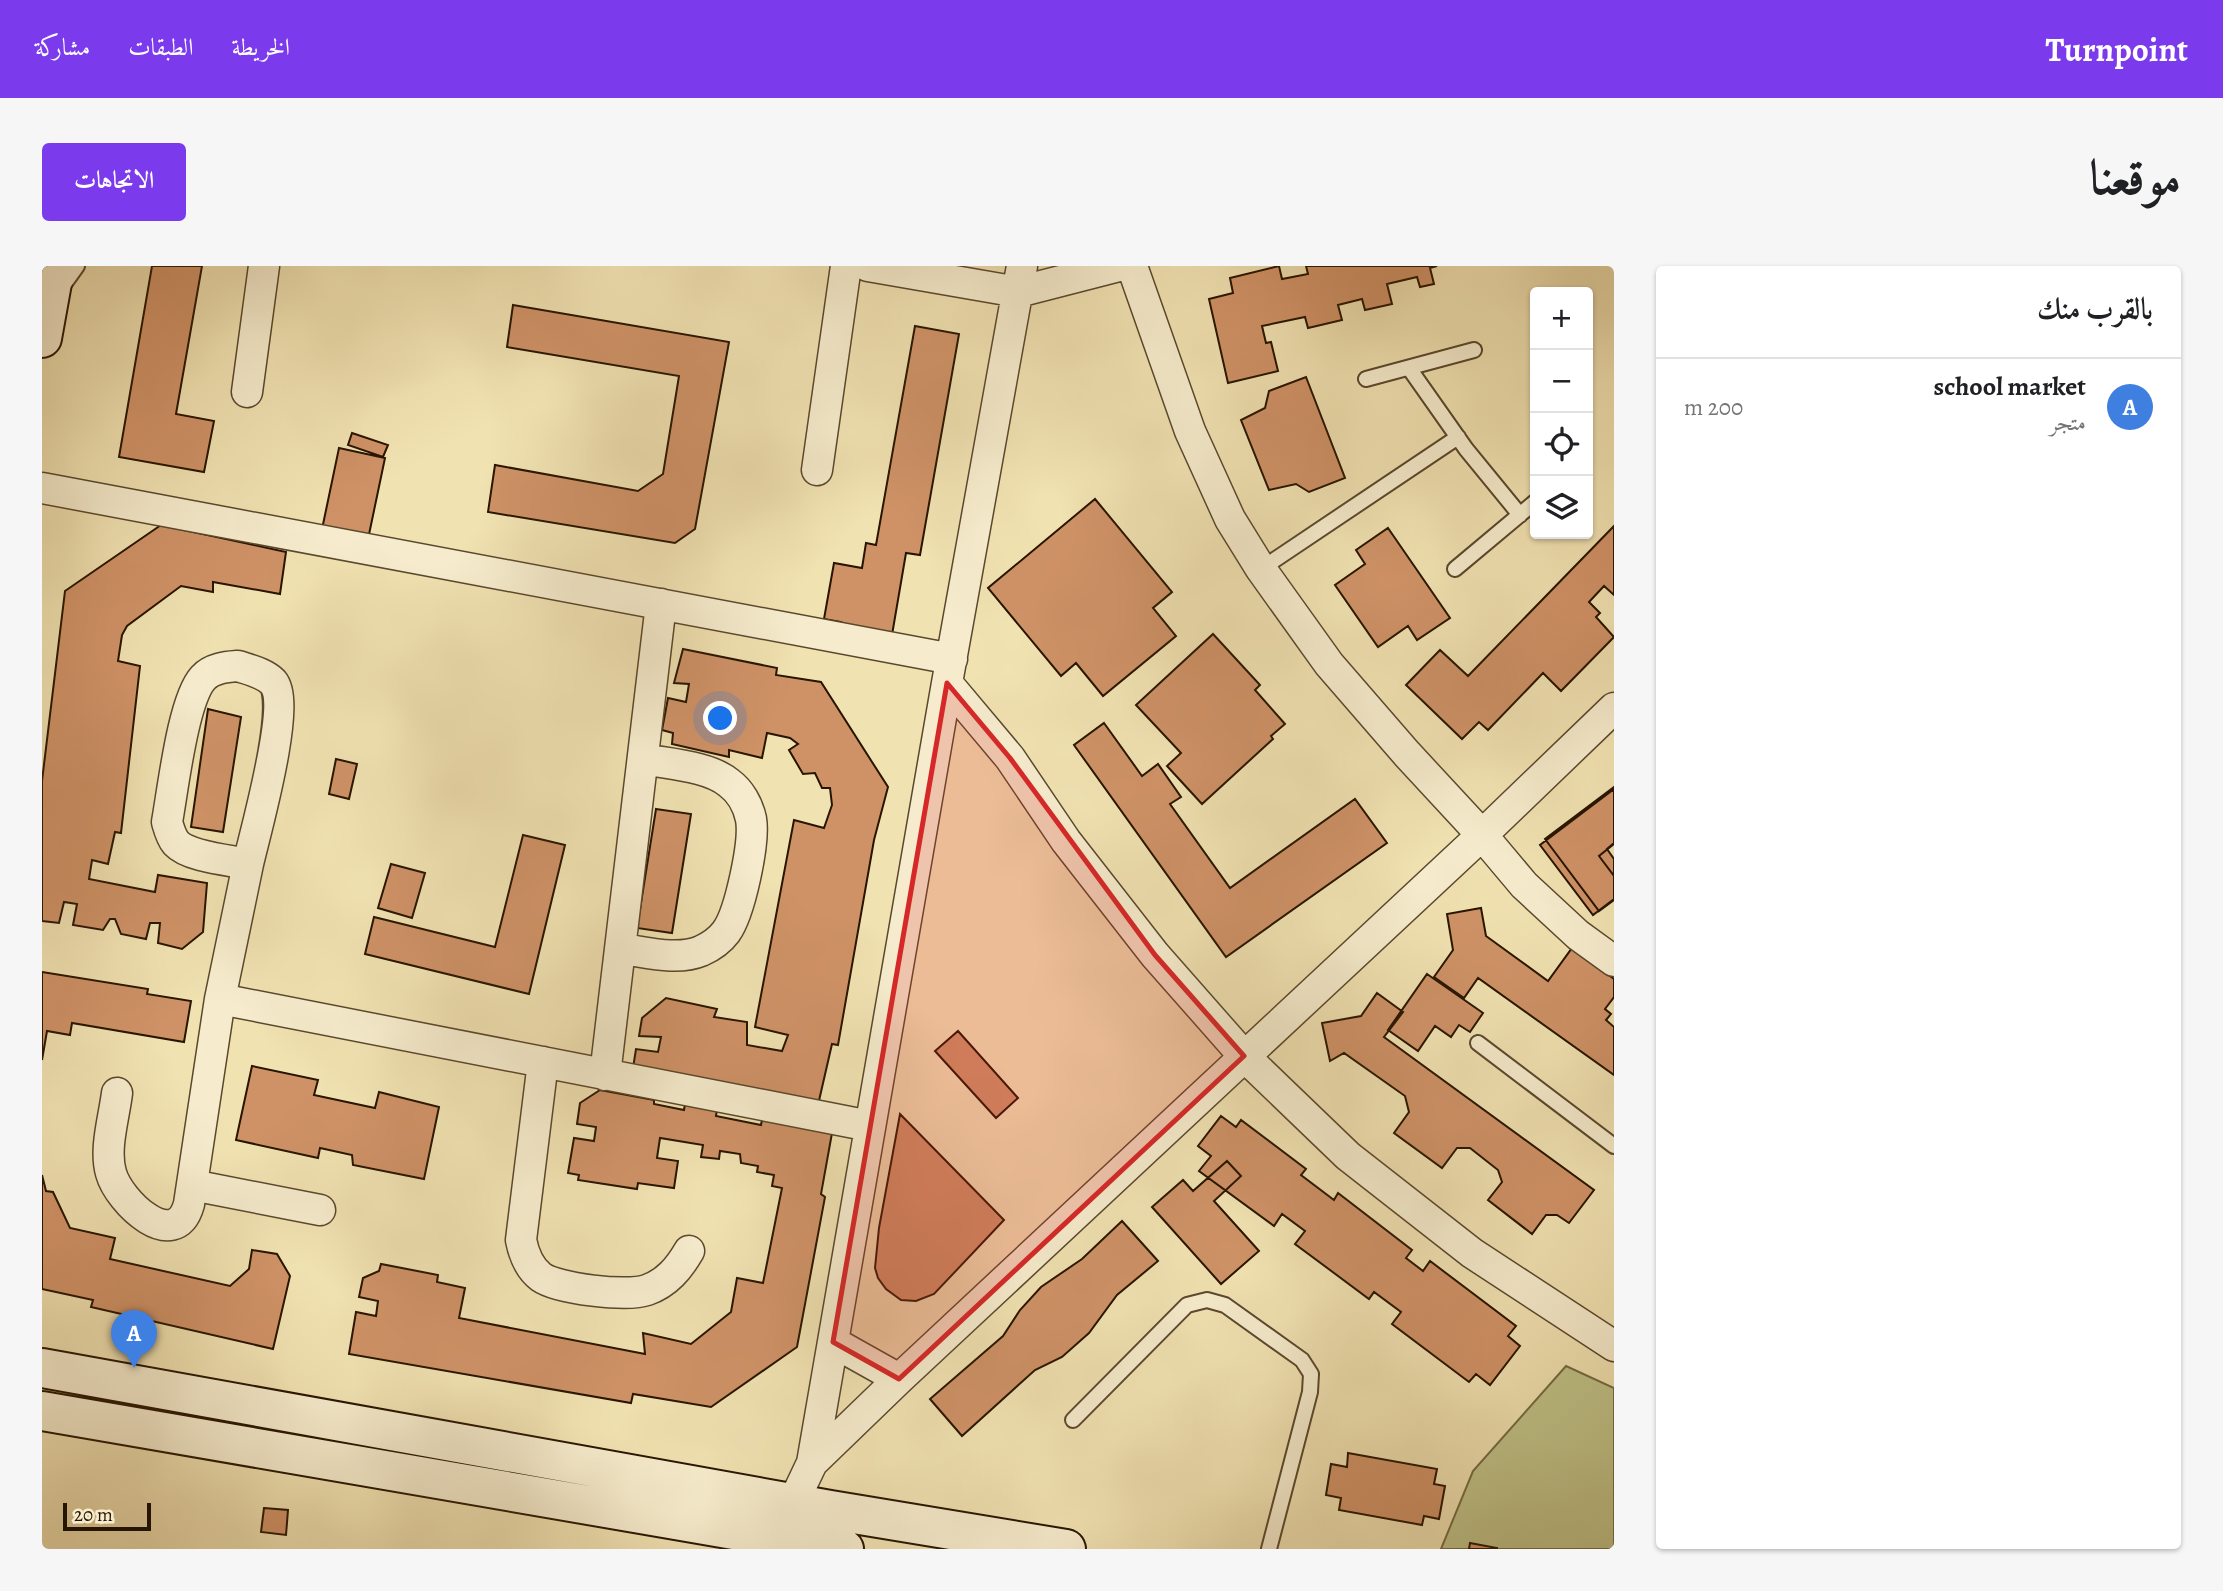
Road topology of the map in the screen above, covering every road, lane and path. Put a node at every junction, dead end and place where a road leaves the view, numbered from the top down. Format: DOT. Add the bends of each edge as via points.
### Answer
graph roads {
  1 [pos="55,266"];
  2 [pos="78,266"];
  3 [pos="264,266"];
  4 [pos="846,266"];
  5 [pos="868,266"];
  6 [pos="1119,266"];
  7 [pos="1132,266"];
  8 [pos="1020,279"];
  9 [pos="45,321"];
  10 [pos="1474,350"];
  11 [pos="1409,368"];
  12 [pos="1366,379"];
  13 [pos="247,392"];
  14 [pos="1458,437"];
  15 [pos="817,470"];
  16 [pos="42,488"];
  17 [pos="1530,506"];
  18 [pos="1520,515"];
  19 [pos="1261,569"];
  20 [pos="1455,569"];
  21 [pos="661,604"];
  22 [pos="950,671"];
  23 [pos="1614,708"];
  24 [pos="643,759"];
  25 [pos="1482,835"];
  26 [pos="248,864"];
  27 [pos="622,949"];
  28 [pos="1614,961"];
  29 [pos="220,999"];
  30 [pos="1478,1044"];
  31 [pos="1244,1056"];
  32 [pos="543,1062"];
  33 [pos="606,1075"];
  34 [pos="117,1093"];
  35 [pos="870,1126"];
  36 [pos="1614,1146"];
  37 [pos="192,1185"];
  38 [pos="320,1210"];
  39 [pos="690,1251"];
  40 [pos="833,1342"];
  41 [pos="1613,1343"];
  42 [pos="42,1368"];
  43 [pos="899,1379"];
  44 [pos="42,1410"];
  45 [pos="1073,1420"];
  46 [pos="812,1463"];
  47 [pos="793,1522"];
  48 [pos="1055,1548"];
  49 [pos="844,1549"];
  50 [pos="1269,1549"];
  1 -- 9 [label="main road"];
  2 -- 9 [label="lane"];
  3 -- 13 [label="street"];
  4 -- 15 [label="street"];
  5 -- 8 [label="street"];
  6 -- 8 [label="street"];
  7 -- 19 [label="street" via="1190,431 1230,519"];
  8 -- 22 [label="street"];
  10 -- 11 [label="lane"];
  11 -- 12 [label="lane"];
  11 -- 14 [label="lane"];
  14 -- 18 [label="lane"];
  14 -- 19 [label="lane"];
  16 -- 21 [label="street"];
  17 -- 18 [label="lane"];
  18 -- 20 [label="lane"];
  19 -- 25 [label="street" via="1329,664"];
  21 -- 22 [label="street"];
  21 -- 24 [label="street"];
  22 -- 31 [label="street" via="1066,841 1154,955"];
  22 -- 35 [label="street"];
  23 -- 25 [label="street"];
  24 -- 27 [label="street"];
  24 -- 27 [label="street" via="701,770 728,781 751,818 750,848 734,919 712,945 681,956"];
  25 -- 28 [label="street" via="1524,885"];
  25 -- 31 [label="street"];
  26 -- 26 [label="street" via="277,734 279,699 274,683 238,666 204,676 193,692 167,822 170,833 185,849"];
  26 -- 29 [label="street"];
  27 -- 33 [label="street"];
  29 -- 32 [label="street"];
  29 -- 37 [label="street"];
  30 -- 36 [label="lane"];
  31 -- 41 [label="street" via="1348,1156 1472,1253"];
  31 -- 43 [label="street"];
  32 -- 33 [label="street"];
  32 -- 39 [label="street" via="521,1240 530,1266 553,1283 628,1294 665,1281"];
  33 -- 35 [label="street"];
  34 -- 37 [label="street" via="108,1161 114,1182 128,1203 150,1220 171,1224 187,1213"];
  35 -- 40 [label="street"];
  37 -- 38 [label="street"];
  40 -- 43 [label="street"];
  40 -- 46 [label="street"];
  42 -- 47 [label="main road"];
  43 -- 46 [label="street"];
  44 -- 47 [label="main road"];
  45 -- 50 [label="lane" via="1187,1305 1207,1300 1224,1305 1302,1360 1311,1374"];
  46 -- 47 [label="street"];
  47 -- 48 [label="main road"];
  47 -- 49 [label="main road"];
}
